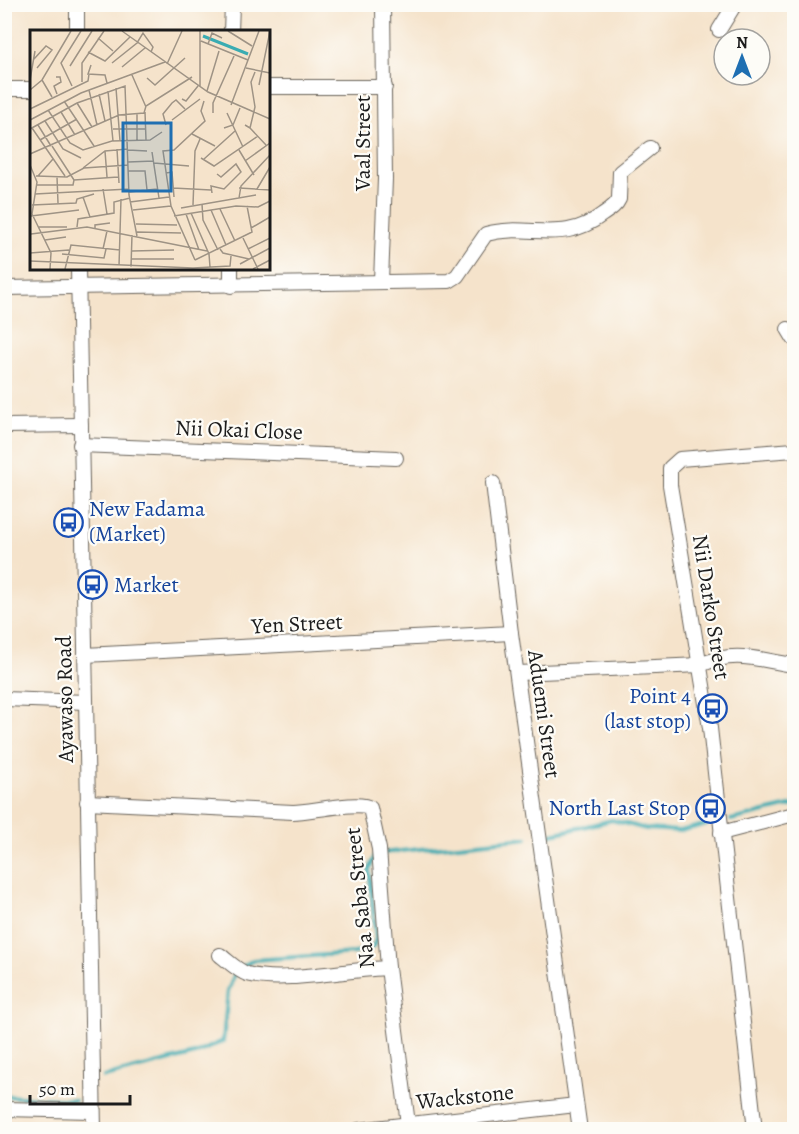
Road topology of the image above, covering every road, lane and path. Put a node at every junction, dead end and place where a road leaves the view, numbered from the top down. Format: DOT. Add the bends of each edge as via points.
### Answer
graph roads {
  1 [pos="77,4"];
  2 [pos="232,4"];
  3 [pos="382,4"];
  4 [pos="735,4"];
  5 [pos="721,27"];
  6 [pos="77,30"];
  7 [pos="231,30"];
  8 [pos="270,87"];
  9 [pos="385,87"];
  10 [pos="30,88"];
  11 [pos="4,89"];
  12 [pos="651,148"];
  13 [pos="78,270"];
  14 [pos="231,270"];
  15 [pos="381,281"];
  16 [pos="231,286"];
  17 [pos="4,288"];
  18 [pos="79,289"];
  19 [pos="81,425"];
  20 [pos="4,426"];
  21 [pos="80,445"];
  22 [pos="795,450"];
  23 [pos="396,458"];
  24 [pos="493,483"];
  25 [pos="511,633"];
  26 [pos="86,655"];
  27 [pos="790,664"];
  28 [pos="700,665"];
  29 [pos="518,673"];
  30 [pos="4,699"];
  31 [pos="86,702"];
  32 [pos="87,802"];
  33 [pos="795,814"];
  34 [pos="720,830"];
  35 [pos="220,955"];
  36 [pos="388,968"];
  37 [pos="576,1105"];
  38 [pos="4,1109"];
  39 [pos="93,1112"];
  40 [pos="408,1124"];
  41 [pos="94,1130"];
  42 [pos="358,1130"];
  43 [pos="580,1130"];
  44 [pos="755,1130"];
  1 -- 6 [label="street"];
  2 -- 7 [label="street"];
  3 -- 9 [label="street, Vaal Street"];
  4 -- 5 [label="street"];
  8 -- 9 [label="street"];
  9 -- 15 [label="street, Vaal Street"];
  10 -- 11 [label="street"];
  12 -- 15 [label="street" via="620,172 621,195 617,203 583,227 560,233 486,234 454,279 418,283"];
  13 -- 18 [label="street, Ayawaso Road"];
  14 -- 16 [label="street"];
  15 -- 16 [label="street"];
  16 -- 18 [label="street"];
  17 -- 18 [label="street"];
  18 -- 19 [label="street, Ayawaso Road"];
  19 -- 20 [label="street"];
  19 -- 21 [label="street, Ayawaso Road"];
  21 -- 23 [label="street, Nii Okai Close"];
  21 -- 26 [label="street, Ayawaso Road"];
  22 -- 28 [label="street, Nii Darko Street" via="680,459 670,468"];
  24 -- 25 [label="street, Aduemi Street"];
  25 -- 26 [label="street, Yen Street"];
  25 -- 29 [label="street, Aduemi Street"];
  26 -- 31 [label="street, Ayawaso Road"];
  27 -- 28 [label="street" via="734,656 717,657"];
  28 -- 29 [label="street"];
  28 -- 34 [label="street, Nii Darko Street"];
  29 -- 37 [label="street, Aduemi Street"];
  30 -- 31 [label="street"];
  31 -- 32 [label="street, Ayawaso Road"];
  32 -- 36 [label="street, Naa Saba Street" via="293,812 366,805 372,812 379,853"];
  32 -- 39 [label="street, Ayawaso Road"];
  33 -- 34 [label="street"];
  34 -- 44 [label="street, Nii Darko Street"];
  35 -- 36 [label="street" via="238,969 261,976"];
  36 -- 40 [label="street, Naa Saba Street"];
  37 -- 40 [label="street, Wackstone"];
  37 -- 43 [label="street, Aduemi Street"];
  38 -- 39 [label="street"];
  39 -- 41 [label="street, Ayawaso Road"];
  40 -- 42 [label="street, Wackstone"];
}
